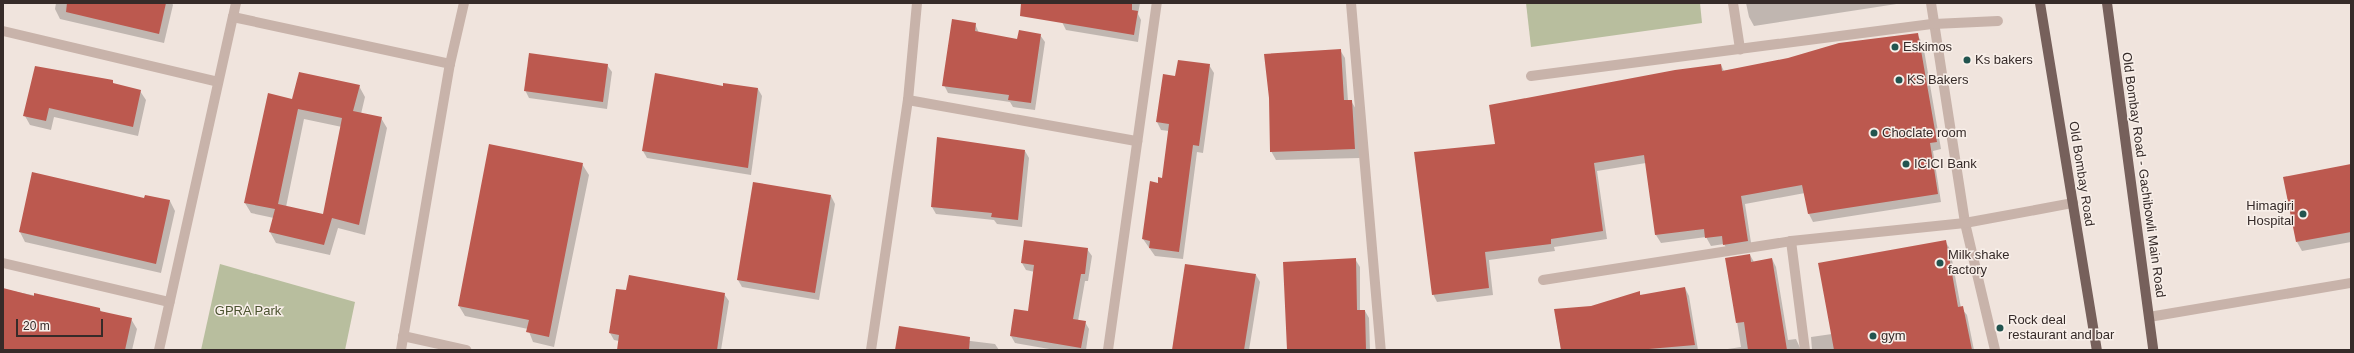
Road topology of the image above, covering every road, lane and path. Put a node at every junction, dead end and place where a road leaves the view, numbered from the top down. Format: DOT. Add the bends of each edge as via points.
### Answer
graph roads {
  1 [pos="236,3"];
  2 [pos="464,3"];
  3 [pos="917,3"];
  4 [pos="1157,3"];
  5 [pos="1351,3"];
  6 [pos="1733,3"];
  7 [pos="1931,3"];
  8 [pos="2040,3"];
  9 [pos="2107,3"];
  10 [pos="233,17"];
  11 [pos="1998,20"];
  12 [pos="1934,24"];
  13 [pos="3,31"];
  14 [pos="1740,49"];
  15 [pos="450,64"];
  16 [pos="1531,76"];
  17 [pos="218,82"];
  18 [pos="908,100"];
  19 [pos="1137,140"];
  20 [pos="2072,203"];
  21 [pos="1965,223"];
  22 [pos="1791,241"];
  23 [pos="3,263"];
  24 [pos="1544,280"];
  25 [pos="2351,283"];
  26 [pos="169,302"];
  27 [pos="2149,317"];
  28 [pos="403,336"];
  29 [pos="159,350"];
  30 [pos="400,350"];
  31 [pos="466,350"];
  32 [pos="871,350"];
  33 [pos="1108,350"];
  34 [pos="1381,350"];
  35 [pos="1805,350"];
  36 [pos="1995,350"];
  37 [pos="2097,350"];
  38 [pos="2153,350"];
  1 -- 10 [label="street"];
  2 -- 15 [label="street"];
  3 -- 18 [label="street"];
  4 -- 19 [label="street"];
  5 -- 34 [label="street"];
  6 -- 14 [label="street"];
  7 -- 12 [label="street"];
  8 -- 20 [label="main road, Old Bombay Road"];
  9 -- 27 [label="main road, Old Bombay Road - Gachibowli Main Road"];
  10 -- 15 [label="street"];
  10 -- 17 [label="street"];
  11 -- 12 [label="street"];
  12 -- 14 [label="street"];
  12 -- 21 [label="street"];
  13 -- 17 [label="street"];
  14 -- 16 [label="street"];
  15 -- 28 [label="street"];
  17 -- 26 [label="street"];
  18 -- 19 [label="street"];
  18 -- 32 [label="street"];
  19 -- 33 [label="street"];
  20 -- 21 [label="street"];
  20 -- 37 [label="main road, Old Bombay Road"];
  21 -- 22 [label="street"];
  21 -- 36 [label="street"];
  22 -- 24 [label="street"];
  22 -- 35 [label="street"];
  23 -- 26 [label="street"];
  25 -- 27 [label="street"];
  26 -- 29 [label="street"];
  27 -- 38 [label="main road, Old Bombay Road - Gachibowli Main Road"];
  28 -- 30 [label="street"];
  28 -- 31 [label="street"];
}
